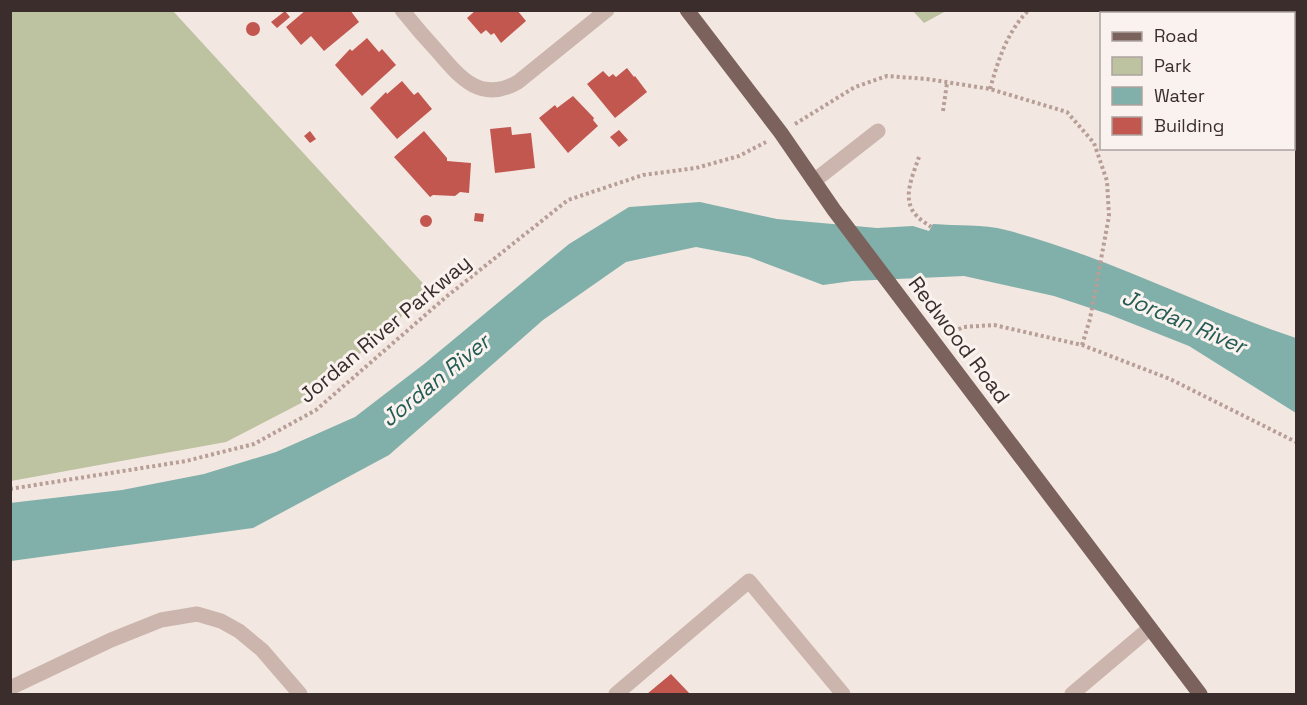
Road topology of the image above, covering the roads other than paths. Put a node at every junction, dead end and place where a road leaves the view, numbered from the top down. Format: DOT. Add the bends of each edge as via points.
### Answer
graph roads {
  1 [pos="402,10"];
  2 [pos="607,10"];
  3 [pos="687,10"];
  4 [pos="878,132"];
  5 [pos="814,181"];
  6 [pos="1149,628"];
  7 [pos="10,688"];
  8 [pos="300,694"];
  9 [pos="616,694"];
  10 [pos="843,694"];
  11 [pos="1072,694"];
  12 [pos="1200,694"];
  1 -- 2 [label="street" via="460,77 477,88 498,89 518,82"];
  3 -- 5 [label="main road, Redwood Road"];
  4 -- 5 [label="street"];
  5 -- 6 [label="main road, Redwood Road"];
  6 -- 11 [label="street"];
  6 -- 12 [label="main road, Redwood Road"];
  7 -- 8 [label="street" via="161,620 196,614 239,631 262,650"];
  9 -- 10 [label="street" via="749,581"];
}
